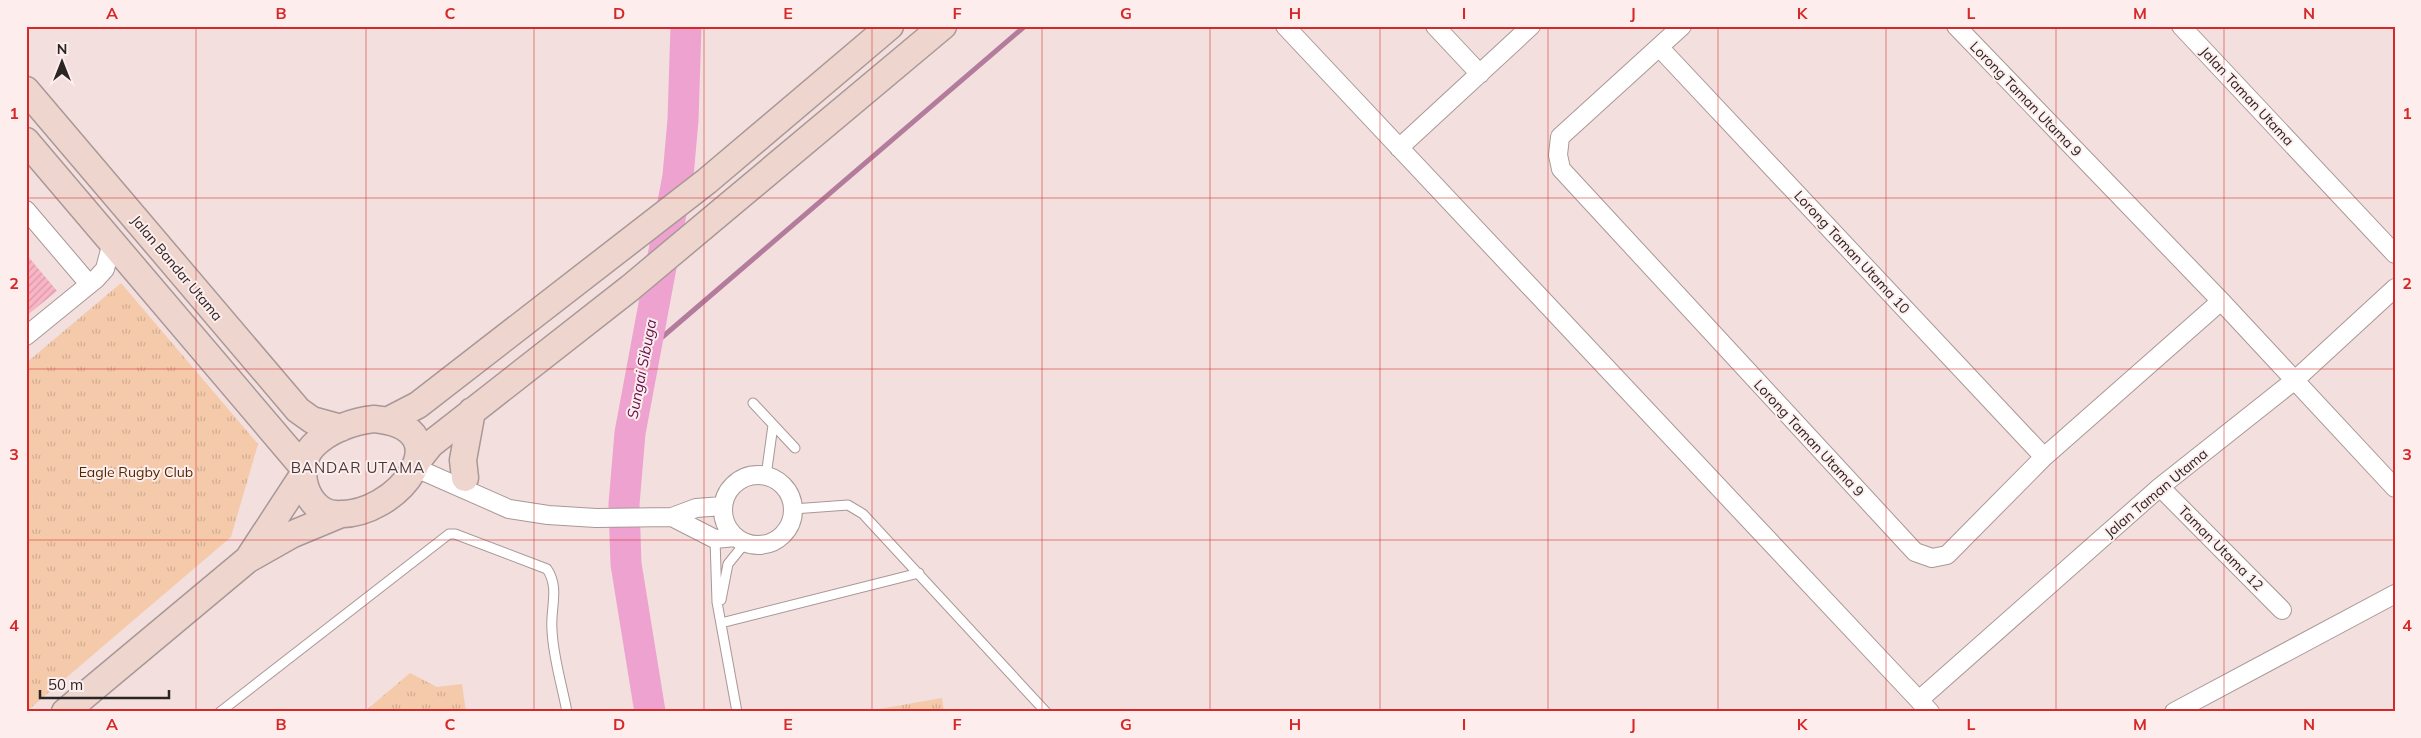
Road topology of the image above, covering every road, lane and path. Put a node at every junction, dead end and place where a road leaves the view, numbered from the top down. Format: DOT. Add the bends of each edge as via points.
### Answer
graph roads {
  1 [pos="890,26"];
  2 [pos="943,26"];
  3 [pos="1285,26"];
  4 [pos="1436,26"];
  5 [pos="1531,26"];
  6 [pos="1682,26"];
  7 [pos="1956,26"];
  8 [pos="2181,26"];
  9 [pos="1659,47"];
  10 [pos="1480,74"];
  11 [pos="26,90"];
  12 [pos="26,141"];
  13 [pos="1399,148"];
  14 [pos="26,210"];
  15 [pos="112,242"];
  16 [pos="2395,254"];
  17 [pos="89,284"];
  18 [pos="2395,288"];
  19 [pos="2221,301"];
  20 [pos="26,336"];
  21 [pos="2295,380"];
  22 [pos="753,403"];
  23 [pos="472,410"];
  24 [pos="389,420"];
  25 [pos="773,424"];
  26 [pos="341,428"];
  27 [pos="795,448"];
  28 [pos="2044,456"];
  29 [pos="417,464"];
  30 [pos="303,471"];
  31 [pos="766,476"];
  32 [pos="464,478"];
  33 [pos="2160,486"];
  34 [pos="2395,488"];
  35 [pos="723,506"];
  36 [pos="794,509"];
  37 [pos="533,512"];
  38 [pos="341,514"];
  39 [pos="666,517"];
  40 [pos="715,539"];
  41 [pos="740,540"];
  42 [pos="247,560"];
  43 [pos="919,573"];
  44 [pos="2395,594"];
  45 [pos="2282,610"];
  46 [pos="719,613"];
  47 [pos="721,623"];
  48 [pos="76,706"];
  49 [pos="1924,706"];
  50 [pos="220,712"];
  51 [pos="567,712"];
  52 [pos="737,712"];
  53 [pos="1046,712"];
  54 [pos="2174,712"];
  1 -- 24 [label="street" via="707,181 418,405"];
  2 -- 23 [label="street" via="630,288"];
  3 -- 13 [label="street"];
  4 -- 10 [label="street"];
  5 -- 10 [label="street"];
  6 -- 9 [label="street, Lorong Taman Utama 9"];
  7 -- 19 [label="street, Lorong Taman Utama 9"];
  8 -- 16 [label="street, Jalan Taman Utama"];
  9 -- 28 [label="street, Lorong Taman Utama 10"];
  9 -- 28 [label="street, Lorong Taman Utama 9" via="1560,138 1558,156 1561,169 1915,552 1932,558 1947,555"];
  10 -- 13 [label="street"];
  11 -- 26 [label="street, Jalan Bandar Utama" via="298,410 312,420"];
  12 -- 15 [label="street"];
  13 -- 49 [label="street"];
  14 -- 17 [label="street"];
  15 -- 17 [label="street" via="105,269"];
  15 -- 30 [label="street"];
  17 -- 20 [label="street"];
  18 -- 21 [label="street, Jalan Taman Utama"];
  19 -- 21 [label="street, Lorong Taman Utama 9"];
  19 -- 28 [label="street, Lorong Taman Utama 9"];
  21 -- 33 [label="street, Jalan Taman Utama"];
  21 -- 34 [label="street, Lorong Taman Utama 9"];
  22 -- 25 [label="lane"];
  23 -- 29 [label="street" via="431,444"];
  23 -- 32 [label="street" via="463,460"];
  24 -- 26 [label="street" via="361,420"];
  24 -- 29 [label="street" via="404,427 414,437"];
  25 -- 27 [label="lane"];
  25 -- 31 [label="lane"];
  26 -- 30 [label="street" via="306,454"];
  29 -- 32 [label="street"];
  29 -- 37 [label="street" via="509,509"];
  29 -- 38 [label="street" via="403,485 387,498 356,512"];
  30 -- 38 [label="street" via="304,484 318,509"];
  30 -- 42 [label="street"];
  31 -- 35 [label="street" via="754,475 738,482 726,494"];
  31 -- 36 [label="street" via="785,488"];
  32 -- 37 [label="street"];
  33 -- 45 [label="street, Taman Utama 12"];
  33 -- 49 [label="street, Jalan Taman Utama"];
  35 -- 39 [label="street" via="696,508"];
  35 -- 41 [label="street" via="725,523"];
  36 -- 41 [label="street" via="787,531 778,539 756,545"];
  36 -- 43 [label="lane" via="848,505 869,520"];
  37 -- 39 [label="street" via="596,518"];
  38 -- 42 [label="street" via="293,534"];
  39 -- 40 [label="street"];
  40 -- 41 [label="street"];
  40 -- 46 [label="lane"];
  41 -- 46 [label="lane" via="728,564"];
  42 -- 48 [label="street"];
  43 -- 47 [label="lane"];
  43 -- 53 [label="lane"];
  44 -- 54 [label="street"];
  46 -- 47 [label="lane"];
  47 -- 52 [label="lane"];
  50 -- 51 [label="lane" via="449,534 455,534 547,569 552,576 552,630"];
}
